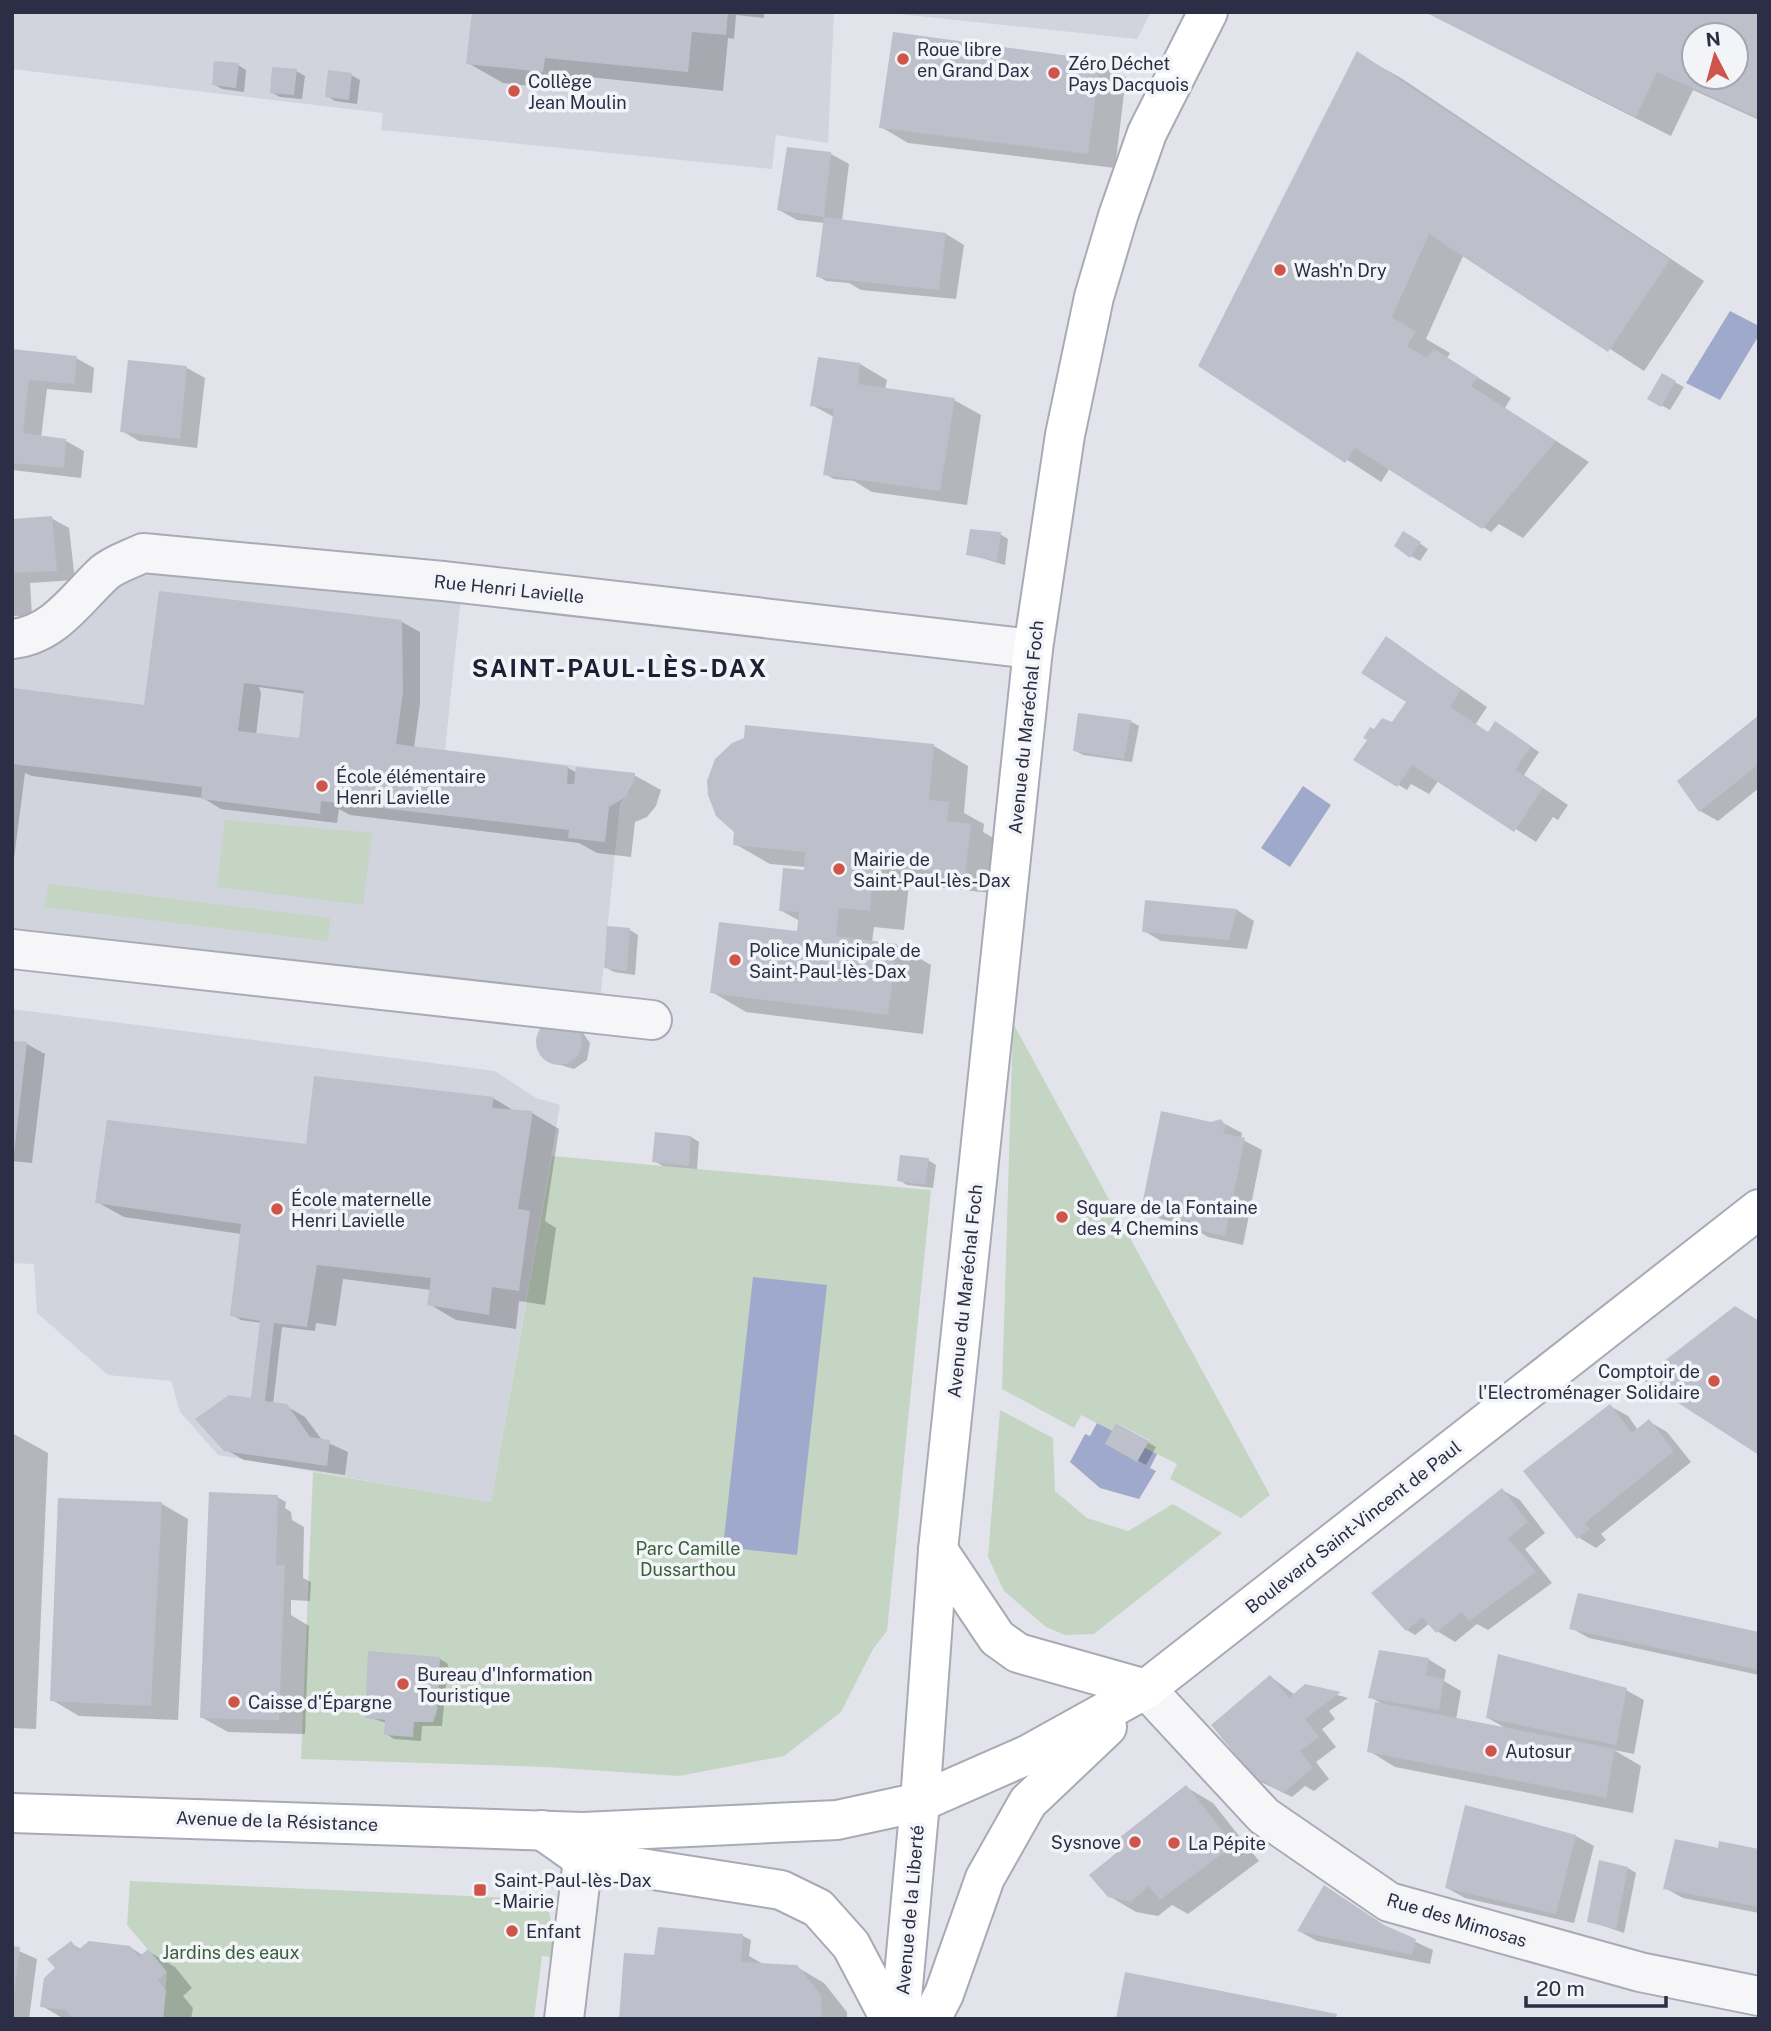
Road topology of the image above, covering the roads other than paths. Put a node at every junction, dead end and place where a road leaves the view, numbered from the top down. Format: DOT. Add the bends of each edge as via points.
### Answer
graph roads {
  1 [pos="1208,12"];
  2 [pos="12,639"];
  3 [pos="1033,649"];
  4 [pos="12,948"];
  5 [pos="652,1020"];
  6 [pos="1759,1209"];
  7 [pos="938,1550"];
  8 [pos="1146,1689"];
  9 [pos="920,1802"];
  10 [pos="12,1813"];
  11 [pos="583,1846"];
  12 [pos="1759,1996"];
  13 [pos="564,2019"];
  14 [pos="890,2019"];
  15 [pos="900,2019"];
  16 [pos="932,2019"];
  1 -- 3 [label="main road, Avenue du Maréchal Foch" via="1146,133 1094,296 1065,435"];
  2 -- 3 [label="street, Rue Henri Lavielle" via="34,636 72,608 106,571 143,553 443,581"];
  3 -- 7 [label="main road, Avenue du Maréchal Foch"];
  4 -- 5 [label="street"];
  6 -- 8 [label="main road, Boulevard Saint-Vincent de Paul"];
  7 -- 8 [label="main road" via="997,1638 1018,1653"];
  7 -- 9 [label="main road, Avenue du Maréchal Foch"];
  8 -- 9 [label="main road, Boulevard Saint-Vincent de Paul" via="1027,1755"];
  8 -- 12 [label="street, Rue des Mimosas" via="1264,1815 1389,1902 1640,1972"];
  8 -- 16 [label="main road" via="1028,1802 985,1878"];
  9 -- 11 [label="main road, Avenue de la Résistance" via="837,1820"];
  9 -- 15 [label="main road, Avenue de la Liberté"];
  10 -- 11 [label="main road, Avenue de la Résistance" via="542,1830"];
  11 -- 13 [label="street"];
  11 -- 14 [label="main road, Avenue de la Résistance" via="781,1890 818,1908 851,1945"];
}
